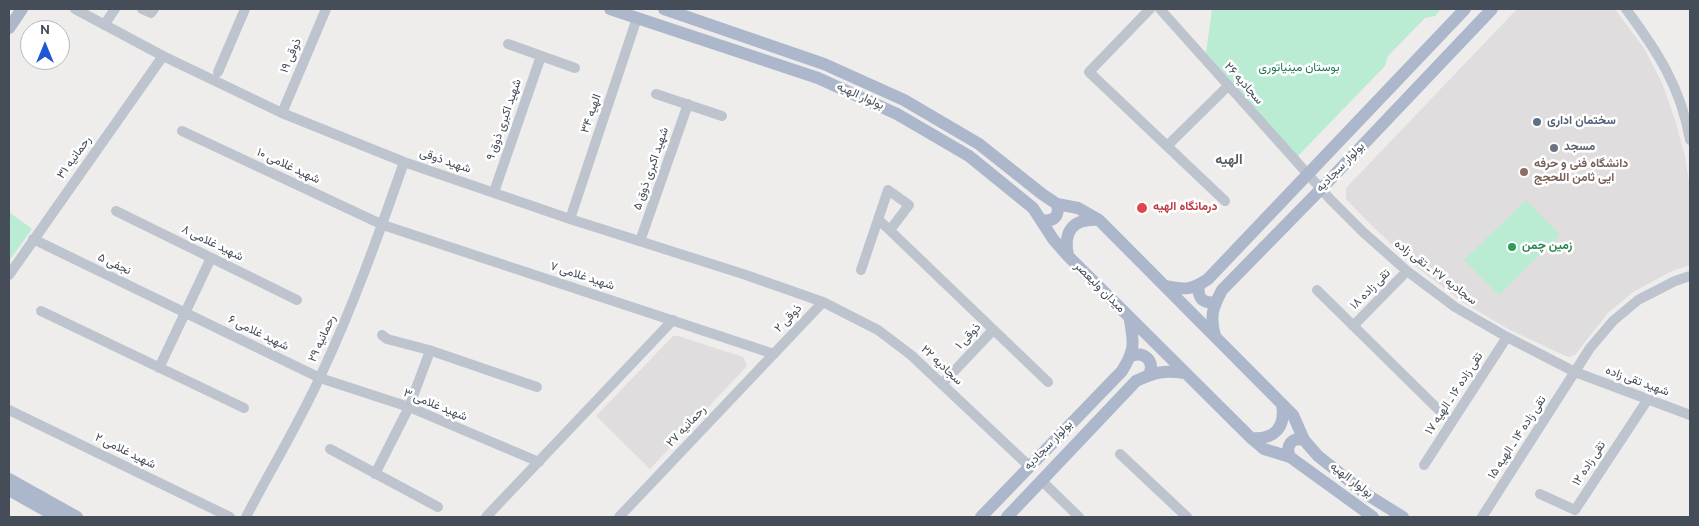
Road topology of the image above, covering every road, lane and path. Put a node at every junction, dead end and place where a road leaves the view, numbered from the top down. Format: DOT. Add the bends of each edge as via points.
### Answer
graph roads {
  1 [pos="22,9"];
  2 [pos="75,9"];
  3 [pos="115,9"];
  4 [pos="142,9"];
  5 [pos="154,9"];
  6 [pos="245,9"];
  7 [pos="326,9"];
  8 [pos="610,9"];
  9 [pos="664,9"];
  10 [pos="1150,9"];
  11 [pos="1160,9"];
  12 [pos="1464,9"];
  13 [pos="1492,9"];
  14 [pos="1626,9"];
  15 [pos="639,13"];
  16 [pos="104,25"];
  17 [pos="9,28"];
  18 [pos="508,44"];
  19 [pos="164,56"];
  20 [pos="540,56"];
  21 [pos="575,68"];
  22 [pos="218,72"];
  23 [pos="1228,86"];
  24 [pos="656,94"];
  25 [pos="688,104"];
  26 [pos="282,113"];
  27 [pos="722,116"];
  28 [pos="182,131"];
  29 [pos="1690,140"];
  30 [pos="1167,146"];
  31 [pos="404,162"];
  32 [pos="1307,175"];
  33 [pos="1321,189"];
  34 [pos="494,192"];
  35 [pos="1224,201"];
  36 [pos="1057,204"];
  37 [pos="116,211"];
  38 [pos="878,218"];
  39 [pos="570,219"];
  40 [pos="1042,220"];
  41 [pos="1099,220"];
  42 [pos="383,225"];
  43 [pos="890,230"];
  44 [pos="33,239"];
  45 [pos="640,241"];
  46 [pos="1068,256"];
  47 [pos="211,258"];
  48 [pos="860,270"];
  49 [pos="1407,271"];
  50 [pos="9,275"];
  51 [pos="1690,276"];
  52 [pos="1199,285"];
  53 [pos="1166,286"];
  54 [pos="1316,290"];
  55 [pos="297,300"];
  56 [pos="823,302"];
  57 [pos="1215,302"];
  58 [pos="41,311"];
  59 [pos="184,312"];
  60 [pos="673,320"];
  61 [pos="1130,320"];
  62 [pos="1353,326"];
  63 [pos="993,330"];
  64 [pos="382,335"];
  65 [pos="1215,336"];
  66 [pos="1507,337"];
  67 [pos="430,351"];
  68 [pos="774,354"];
  69 [pos="1131,356"];
  70 [pos="159,368"];
  71 [pos="1575,372"];
  72 [pos="1185,373"];
  73 [pos="1149,375"];
  74 [pos="320,378"];
  75 [pos="1048,382"];
  76 [pos="942,384"];
  77 [pos="537,387"];
  78 [pos="1648,399"];
  79 [pos="1282,404"];
  80 [pos="409,407"];
  81 [pos="244,408"];
  82 [pos="9,410"];
  83 [pos="1690,414"];
  84 [pos="1451,422"];
  85 [pos="1251,438"];
  86 [pos="1304,440"];
  87 [pos="330,449"];
  88 [pos="1120,454"];
  89 [pos="1290,457"];
  90 [pos="539,462"];
  91 [pos="1424,464"];
  92 [pos="1029,466"];
  93 [pos="375,474"];
  94 [pos="9,479"];
  95 [pos="1042,481"];
  96 [pos="9,490"];
  97 [pos="1540,494"];
  98 [pos="438,507"];
  99 [pos="1181,515"];
  100 [pos="57,517"];
  101 [pos="77,517"];
  102 [pos="230,517"];
  103 [pos="246,517"];
  104 [pos="486,517"];
  105 [pos="619,517"];
  106 [pos="981,517"];
  107 [pos="1007,517"];
  108 [pos="1079,517"];
  109 [pos="1373,517"];
  110 [pos="1403,517"];
  111 [pos="1482,517"];
  1 -- 17 [label="main road"];
  2 -- 16 [label="street, شهید ذوقی"];
  3 -- 16 [label="street"];
  4 -- 5 [label="street" via="151,13"];
  6 -- 22 [label="street"];
  7 -- 26 [label="street, ذوقی ۱۹"];
  8 -- 15 [label="main road, بولوار الهیه"];
  9 -- 36 [label="main road, بولوار الهیه" via="824,64 904,100 979,144"];
  10 -- 30 [label="street" via="1089,72"];
  11 -- 23 [label="street, سجادیه ۲۶"];
  12 -- 32 [label="main road, بولوار سجادیه"];
  13 -- 33 [label="main road, بولوار سجادیه"];
  14 -- 29 [label="street" via="1672,78 1687,120"];
  15 -- 39 [label="street, الهیه ۳۴"];
  15 -- 40 [label="main road, بولوار الهیه" via="818,78 897,114 969,156 1033,208"];
  16 -- 19 [label="street, شهید ذوقی"];
  18 -- 20 [label="street"];
  19 -- 26 [label="street, شهید ذوقی"];
  19 -- 44 [label="street, رحمانیه ۳۱"];
  20 -- 21 [label="street"];
  20 -- 34 [label="street, شهید اکبری ذوق ۹"];
  23 -- 30 [label="street"];
  23 -- 32 [label="street, سجادیه ۲۶"];
  24 -- 25 [label="street"];
  25 -- 27 [label="street"];
  25 -- 45 [label="street, شهید اکبری ذوق ۵"];
  26 -- 31 [label="street, شهید ذوقی"];
  28 -- 42 [label="street, شهید غلامی ۱۰"];
  30 -- 35 [label="street"];
  31 -- 34 [label="street, شهید ذوقی"];
  31 -- 42 [label="street, رحمانیه ۲۹"];
  32 -- 33 [label="street, سجادیه ۲۶"];
  32 -- 52 [label="main road, بولوار سجادیه"];
  33 -- 49 [label="street, سجادیه ۲۷ ـ تقی زاده"];
  33 -- 57 [label="main road, بولوار سجادیه" via="1222,290"];
  34 -- 39 [label="street, شهید ذوقی"];
  36 -- 40 [label="main road" via="1056,218"];
  36 -- 41 [label="main road, بولوار الهیه" via="1078,208"];
  37 -- 47 [label="street, شهید غلامی ۸"];
  38 -- 43 [label="street"];
  38 -- 43 [label="street" via="888,190 909,205"];
  38 -- 48 [label="street"];
  39 -- 45 [label="street, شهید ذوقی"];
  40 -- 46 [label="main road, بولوار الهیه" via="1052,239"];
  41 -- 46 [label="main road, میدان ولیعصر" via="1088,219 1073,226 1065,242"];
  41 -- 53 [label="main road"];
  42 -- 60 [label="street, شهید غلامی ۷"];
  42 -- 74 [label="street, رحمانیه ۲۹"];
  43 -- 63 [label="street"];
  44 -- 50 [label="street, رحمانیه ۳۱"];
  44 -- 59 [label="street, نجفی ۵"];
  45 -- 56 [label="street, شهید ذوقی"];
  46 -- 61 [label="main road, میدان ولیعصر"];
  47 -- 55 [label="street, شهید غلامی ۸"];
  47 -- 59 [label="street"];
  49 -- 62 [label="street, تقی زاده ۱۸"];
  49 -- 66 [label="street, سجادیه ۲۷ ـ تقی زاده" via="1455,307"];
  51 -- 71 [label="street, تقی زاده ۱۴ ـ الهیه ۱۵" via="1638,300 1613,320"];
  52 -- 53 [label="main road" via="1182,289"];
  52 -- 57 [label="main road" via="1197,293 1201,300"];
  53 -- 65 [label="main road"];
  54 -- 62 [label="street"];
  56 -- 68 [label="street, ذوقی ۲"];
  56 -- 76 [label="street, سجادیه ۲۲" via="878,330"];
  57 -- 65 [label="main road" via="1211,320"];
  58 -- 70 [label="street"];
  59 -- 70 [label="street"];
  59 -- 74 [label="street, شهید غلامی ۶"];
  60 -- 68 [label="street, شهید غلامی ۷"];
  60 -- 90 [label="street"];
  61 -- 69 [label="main road"];
  61 -- 72 [label="main road, میدان ولیعصر"];
  62 -- 84 [label="street"];
  63 -- 75 [label="street"];
  63 -- 76 [label="street, ذوقی ۱"];
  64 -- 67 [label="street"];
  65 -- 79 [label="main road"];
  66 -- 71 [label="street, سجادیه ۲۷ ـ تقی زاده"];
  66 -- 84 [label="street, تقی زاده ۱۶ ـ الهیه ۱۷"];
  67 -- 77 [label="street"];
  67 -- 80 [label="street"];
  68 -- 105 [label="street, رحمانیه ۲۷"];
  69 -- 73 [label="main road" via="1137,354 1148,358 1151,363"];
  69 -- 92 [label="main road, بولوار سجادیه" via="1122,371"];
  70 -- 81 [label="street"];
  71 -- 78 [label="street, شهید تقی زاده"];
  71 -- 111 [label="street, تقی زاده ۱۴ ـ الهیه ۱۵"];
  72 -- 73 [label="main road, بولوار سجادیه" via="1170,371"];
  72 -- 85 [label="main road, میدان ولیعصر"];
  73 -- 95 [label="main road, بولوار سجادیه" via="1136,381"];
  74 -- 80 [label="street, شهید غلامی ۳"];
  74 -- 103 [label="street, رحمانیه ۲۹"];
  76 -- 92 [label="street, سجادیه ۲۲"];
  78 -- 83 [label="street, شهید تقی زاده"];
  78 -- 97 [label="street, تقی زاده ۱۲" via="1575,510"];
  79 -- 85 [label="main road" via="1281,426 1262,439"];
  79 -- 86 [label="main road" via="1293,415"];
  80 -- 90 [label="street, شهید غلامی ۳"];
  80 -- 93 [label="street"];
  82 -- 102 [label="street, شهید غلامی ۲"];
  84 -- 91 [label="street, تقی زاده ۱۶ ـ الهیه ۱۷"];
  85 -- 89 [label="main road, میدان ولیعصر" via="1264,449"];
  86 -- 89 [label="main road" via="1298,439 1288,445"];
  86 -- 110 [label="main road, بولوار الهیه" via="1318,456 1366,494"];
  87 -- 93 [label="street"];
  88 -- 99 [label="street"];
  89 -- 109 [label="main road, بولوار الهیه"];
  90 -- 104 [label="street"];
  92 -- 106 [label="main road, بولوار سجادیه"];
  93 -- 98 [label="street"];
  94 -- 101 [label="main road"];
  95 -- 107 [label="main road, بولوار سجادیه"];
  95 -- 108 [label="street"];
  96 -- 100 [label="main road"];
}
